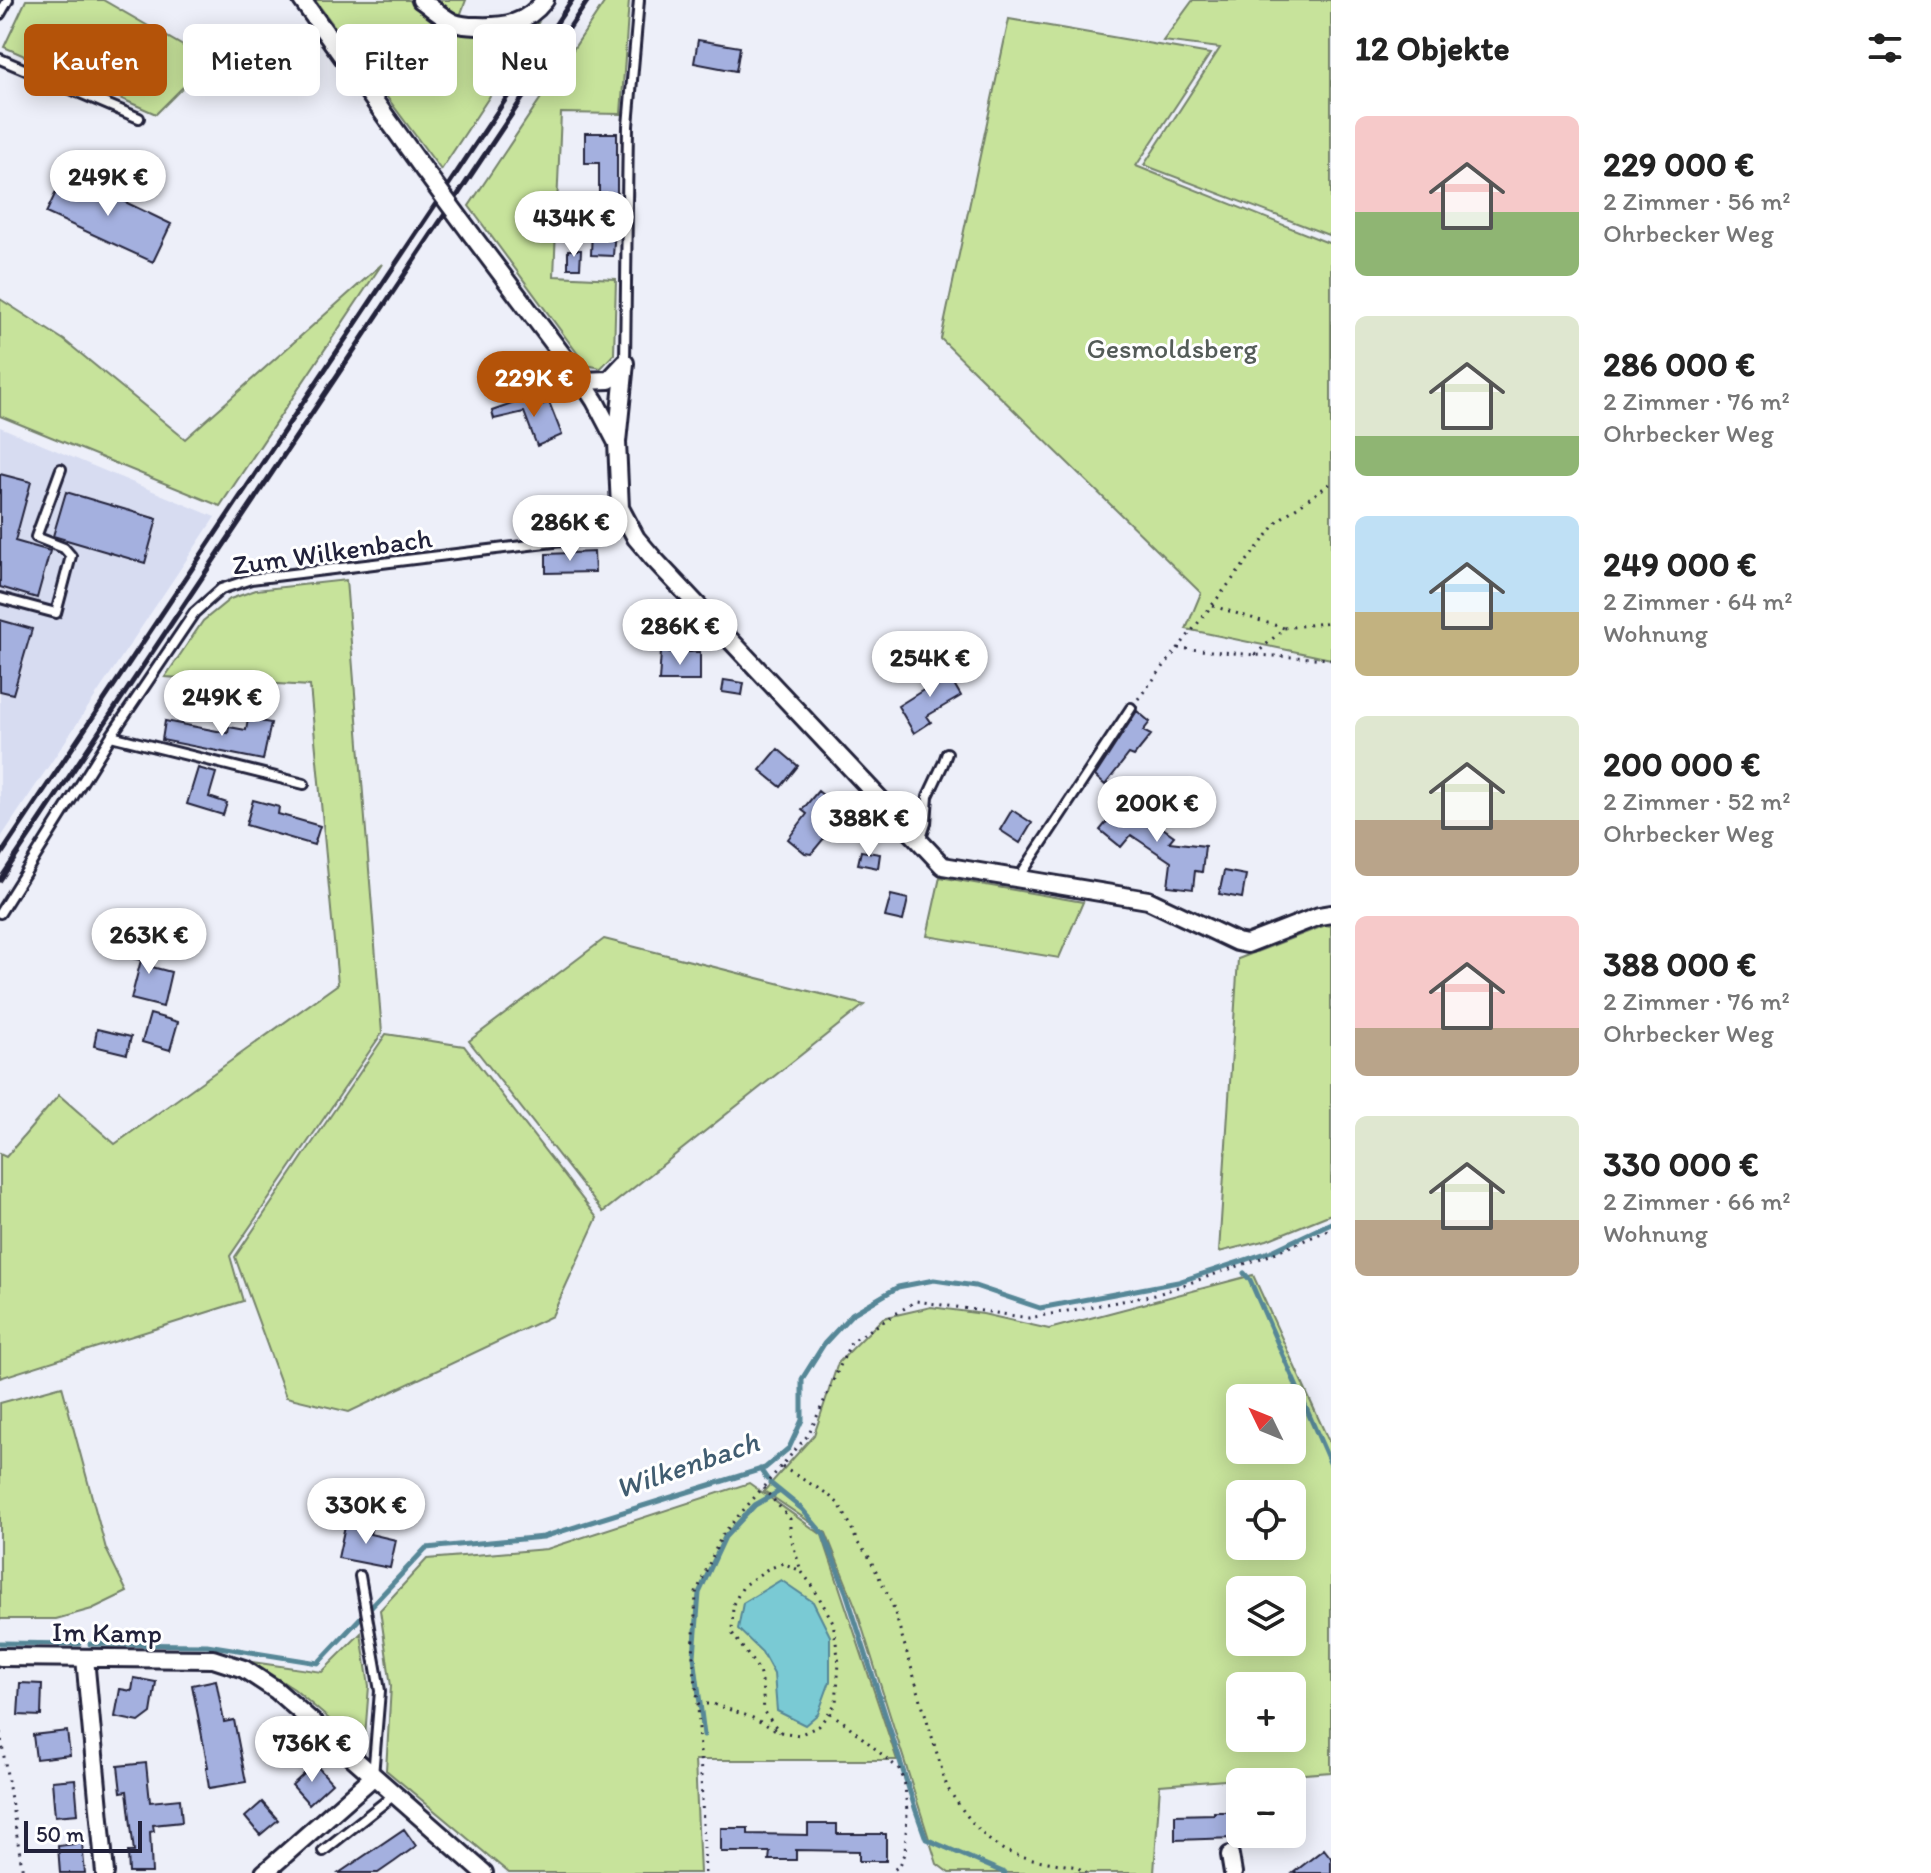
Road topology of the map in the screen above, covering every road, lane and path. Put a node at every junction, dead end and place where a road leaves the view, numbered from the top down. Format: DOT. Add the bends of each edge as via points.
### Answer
graph roads {
  1 [pos="8,0"];
  2 [pos="302,0"];
  3 [pos="421,0"];
  4 [pos="545,0"];
  5 [pos="639,0"];
  6 [pos="0,14"];
  7 [pos="0,59"];
  8 [pos="139,118"];
  9 [pos="625,363"];
  10 [pos="582,381"];
  11 [pos="617,442"];
  12 [pos="61,469"];
  13 [pos="1331,483"];
  14 [pos="620,508"];
  15 [pos="0,598"];
  16 [pos="1213,606"];
  17 [pos="1331,622"];
  18 [pos="1284,628"];
  19 [pos="1178,648"];
  20 [pos="1255,655"];
  21 [pos="1331,659"];
  22 [pos="1131,708"];
  23 [pos="111,736"];
  24 [pos="947,753"];
  25 [pos="304,784"];
  26 [pos="920,842"];
  27 [pos="1017,880"];
  28 [pos="0,913"];
  29 [pos="1331,914"];
  30 [pos="1331,1229"];
  31 [pos="782,1466"];
  32 [pos="763,1488"];
  33 [pos="801,1571"];
  34 [pos="360,1576"];
  35 [pos="0,1657"];
  36 [pos="85,1658"];
  37 [pos="698,1704"];
  38 [pos="829,1712"];
  39 [pos="0,1732"];
  40 [pos="780,1732"];
  41 [pos="373,1777"];
  42 [pos="394,1795"];
  43 [pos="323,1851"];
  44 [pos="1230,1855"];
  45 [pos="474,1870"];
  46 [pos="23,1873"];
  47 [pos="105,1873"];
  48 [pos="264,1873"];
  49 [pos="705,1873"];
  50 [pos="890,1873"];
  51 [pos="1086,1873"];
  52 [pos="1233,1873"];
  1 -- 6 [label="lane"];
  2 -- 10 [label="street, bridge"];
  3 -- 4 [label="street" via="453,22 498,27 535,13"];
  5 -- 9 [label="lane" via="628,126"];
  7 -- 8 [label="lane"];
  9 -- 10 [label="street" via="609,380"];
  9 -- 11 [label="street"];
  10 -- 11 [label="street"];
  11 -- 14 [label="street"];
  12 -- 15 [label="lane" via="36,537 71,556 56,613"];
  13 -- 16 [label="path" via="1280,519"];
  14 -- 23 [label="lane, Zum Wilkenbach" via="578,540 251,579 221,589 194,613"];
  14 -- 26 [label="street" via="653,558"];
  16 -- 18 [label="path"];
  16 -- 19 [label="path"];
  17 -- 18 [label="path"];
  18 -- 20 [label="path"];
  19 -- 20 [label="path"];
  19 -- 22 [label="path"];
  20 -- 21 [label="path"];
  22 -- 27 [label="lane"];
  23 -- 25 [label="lane"];
  23 -- 28 [label="lane, Zum Wilkenbach"];
  24 -- 26 [label="lane" via="928,796"];
  26 -- 27 [label="street" via="943,866"];
  27 -- 29 [label="street" via="1148,900 1247,944"];
  30 -- 31 [label="path" via="1155,1295 1029,1318 916,1301 851,1342 809,1434"];
  31 -- 32 [label="path"];
  31 -- 51 [label="path" via="839,1504 869,1557 892,1603 947,1787 962,1810 1007,1851"];
  32 -- 33 [label="path" via="790,1519"];
  32 -- 37 [label="path" via="722,1535 696,1593 693,1657"];
  33 -- 38 [label="path" via="833,1622 839,1663 836,1703"];
  33 -- 40 [label="path" via="783,1563 766,1570 744,1585 733,1604 732,1633 758,1669 764,1712"];
  34 -- 41 [label="lane" via="380,1691"];
  35 -- 36 [label="street, Im Kamp"];
  36 -- 41 [label="street, Im Kamp" via="213,1659 244,1669 276,1690"];
  36 -- 47 [label="street"];
  37 -- 40 [label="path" via="713,1704"];
  37 -- 49 [label="path"];
  38 -- 40 [label="path" via="819,1726 799,1735"];
  38 -- 50 [label="path" via="899,1769 907,1812 905,1854"];
  39 -- 46 [label="path"];
  41 -- 42 [label="street"];
  41 -- 48 [label="street"];
  42 -- 43 [label="lane"];
  42 -- 45 [label="street"];
  44 -- 52 [label="street"];
}
